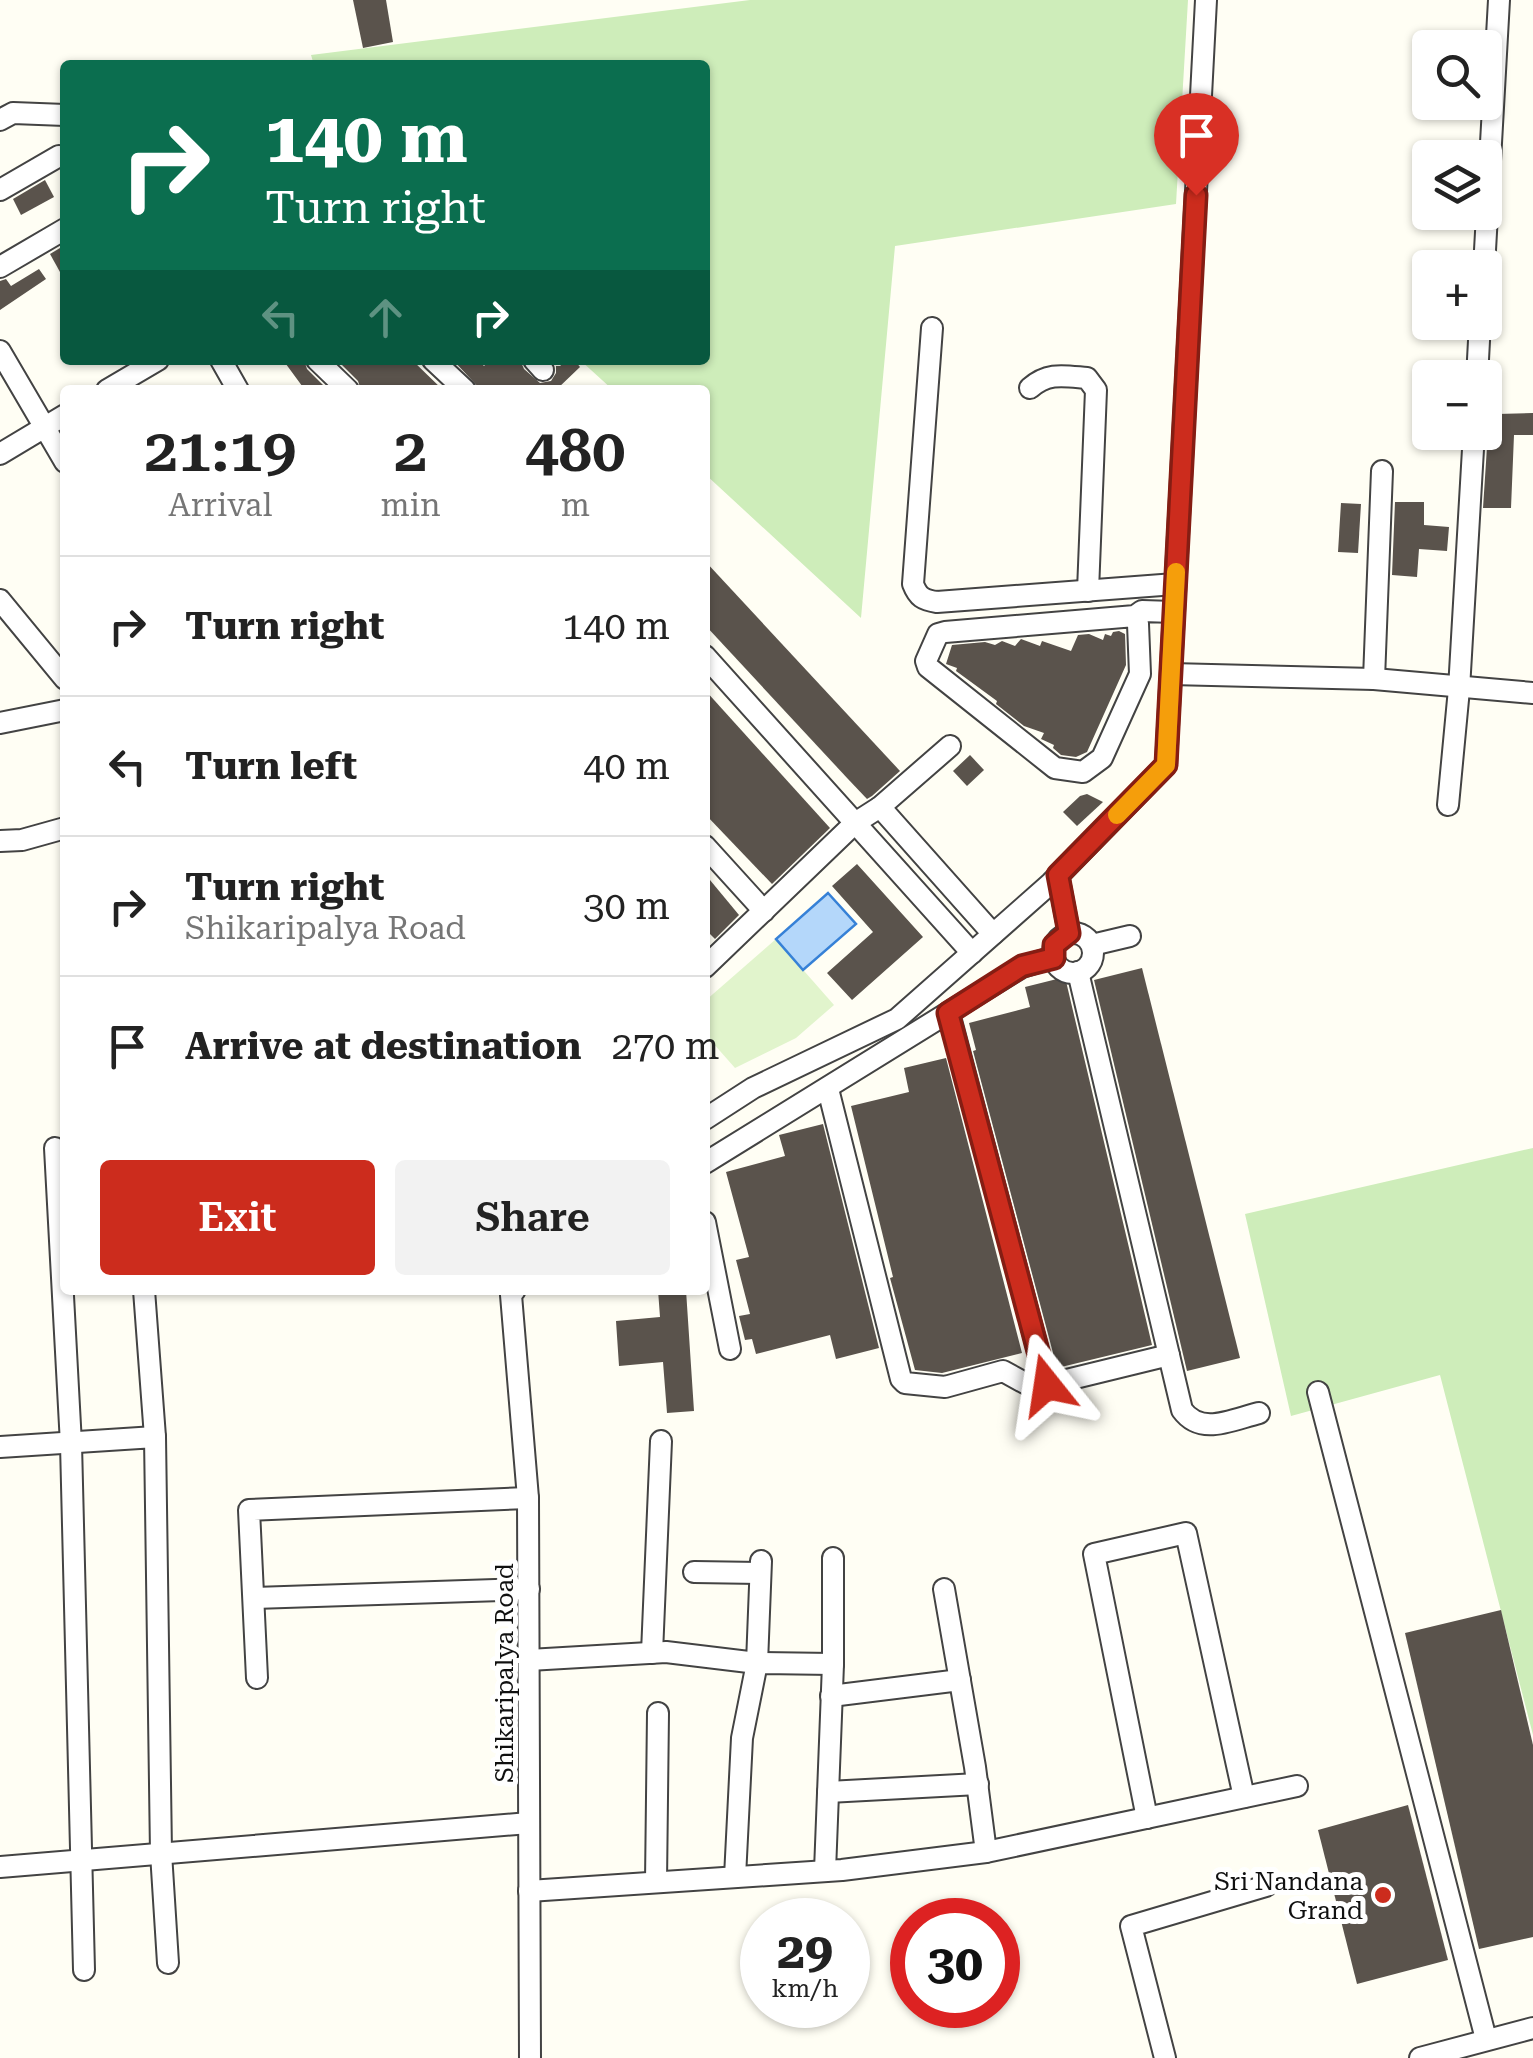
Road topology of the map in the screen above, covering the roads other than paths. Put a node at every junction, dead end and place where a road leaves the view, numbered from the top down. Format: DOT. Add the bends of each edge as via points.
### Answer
graph roads {
  1 [pos="1206,0"];
  2 [pos="1499,0"];
  3 [pos="60,115"];
  4 [pos="0,120"];
  5 [pos="59,156"];
  6 [pos="0,190"];
  7 [pos="60,232"];
  8 [pos="1485,250"];
  9 [pos="0,267"];
  10 [pos="932,328"];
  11 [pos="0,351"];
  12 [pos="151,365"];
  13 [pos="323,365"];
  14 [pos="438,365"];
  15 [pos="123,385"];
  16 [pos="343,385"];
  17 [pos="460,385"];
  18 [pos="1030,388"];
  19 [pos="60,418"];
  20 [pos="44,427"];
  21 [pos="1473,450"];
  22 [pos="0,454"];
  23 [pos="60,454"];
  24 [pos="1382,472"];
  25 [pos="1176,584"];
  26 [pos="1088,591"];
  27 [pos="0,600"];
  28 [pos="1136,620"];
  29 [pos="1173,620"];
  30 [pos="710,662"];
  31 [pos="60,673"];
  32 [pos="1171,674"];
  33 [pos="1374,679"];
  34 [pos="1459,689"];
  35 [pos="1533,693"];
  36 [pos="60,711"];
  37 [pos="0,723"];
  38 [pos="950,746"];
  39 [pos="1448,805"];
  40 [pos="880,806"];
  41 [pos="855,823"];
  42 [pos="60,829"];
  43 [pos="0,841"];
  44 [pos="710,852"];
  45 [pos="1058,875"];
  46 [pos="764,912"];
  47 [pos="1069,933"];
  48 [pos="993,934"];
  49 [pos="1130,936"];
  50 [pos="1092,945"];
  51 [pos="972,953"];
  52 [pos="1054,958"];
  53 [pos="710,962"];
  54 [pos="1078,972"];
  55 [pos="948,1013"];
  56 [pos="828,1090"];
  57 [pos="710,1116"];
  58 [pos="55,1148"];
  59 [pos="710,1160"];
  60 [pos="60,1247"];
  61 [pos="710,1248"];
  62 [pos="62,1295"];
  63 [pos="144,1295"];
  64 [pos="512,1295"];
  65 [pos="730,1350"];
  66 [pos="1169,1355"];
  67 [pos="1047,1385"];
  68 [pos="1318,1392"];
  69 [pos="1259,1414"];
  70 [pos="155,1438"];
  71 [pos="662,1441"];
  72 [pos="70,1444"];
  73 [pos="0,1447"];
  74 [pos="528,1498"];
  75 [pos="832,1558"];
  76 [pos="694,1572"];
  77 [pos="528,1589"];
  78 [pos="944,1589"];
  79 [pos="254,1598"];
  80 [pos="652,1653"];
  81 [pos="529,1660"];
  82 [pos="758,1663"];
  83 [pos="833,1664"];
  84 [pos="257,1678"];
  85 [pos="960,1680"];
  86 [pos="832,1696"];
  87 [pos="658,1712"];
  88 [pos="978,1784"];
  89 [pos="1298,1786"];
  90 [pos="828,1792"];
  91 [pos="1244,1797"];
  92 [pos="1147,1818"];
  93 [pos="529,1823"];
  94 [pos="986,1852"];
  95 [pos="161,1853"];
  96 [pos="81,1859"];
  97 [pos="0,1867"];
  98 [pos="824,1871"];
  99 [pos="734,1877"];
  100 [pos="656,1882"];
  101 [pos="1266,1886"];
  102 [pos="530,1891"];
  103 [pos="168,1964"];
  104 [pos="84,1970"];
  105 [pos="1533,2028"];
  106 [pos="1486,2039"];
  107 [pos="530,2058"];
  108 [pos="1166,2058"];
  109 [pos="1420,2058"];
  1 -- 25 [label="street"];
  2 -- 8 [label="street"];
  3 -- 4 [label="street" via="13,113"];
  5 -- 6 [label="street"];
  7 -- 9 [label="street"];
  10 -- 26 [label="street" via="917,594 937,602"];
  11 -- 20 [label="street"];
  12 -- 15 [label="street"];
  13 -- 16 [label="street"];
  14 -- 17 [label="street"];
  18 -- 26 [label="street" via="1054,375 1087,378 1096,390"];
  19 -- 20 [label="street"];
  20 -- 22 [label="street"];
  20 -- 23 [label="street"];
  21 -- 34 [label="street"];
  24 -- 33 [label="street"];
  25 -- 26 [label="street"];
  25 -- 29 [label="street"];
  27 -- 31 [label="street"];
  28 -- 28 [label="street" via="938,634 926,661 1056,768 1083,772 1102,758 1140,674"];
  28 -- 29 [label="street"];
  29 -- 32 [label="street"];
  30 -- 41 [label="street"];
  32 -- 33 [label="street"];
  32 -- 45 [label="street" via="1166,765"];
  33 -- 34 [label="street"];
  34 -- 35 [label="street"];
  34 -- 39 [label="street"];
  36 -- 37 [label="street"];
  38 -- 40 [label="street"];
  40 -- 41 [label="street"];
  40 -- 48 [label="street"];
  41 -- 46 [label="street"];
  41 -- 51 [label="street"];
  42 -- 43 [label="street"];
  44 -- 46 [label="street"];
  45 -- 47 [label="street"];
  45 -- 48 [label="street"];
  46 -- 53 [label="street"];
  47 -- 50 [label="street"];
  47 -- 52 [label="street" via="1054,945"];
  48 -- 51 [label="street"];
  49 -- 50 [label="street"];
  50 -- 54 [label="street" via="1090,964"];
  51 -- 57 [label="street" via="898,1019"];
  52 -- 54 [label="street" via="1060,968"];
  52 -- 55 [label="street" via="1022,966"];
  54 -- 66 [label="street"];
  55 -- 56 [label="street"];
  55 -- 67 [label="street"];
  56 -- 59 [label="street"];
  56 -- 67 [label="street" via="901,1379 946,1388 1009,1372 1026,1386"];
  58 -- 60 [label="street"];
  61 -- 65 [label="street"];
  62 -- 72 [label="street"];
  63 -- 70 [label="street"];
  64 -- 74 [label="street, Shikaripalya Road"];
  66 -- 67 [label="street"];
  66 -- 69 [label="street" via="1190,1421 1203,1426"];
  68 -- 106 [label="street"];
  70 -- 72 [label="street"];
  70 -- 95 [label="street"];
  71 -- 80 [label="street"];
  72 -- 73 [label="street"];
  72 -- 96 [label="street"];
  74 -- 77 [label="street, Shikaripalya Road"];
  74 -- 79 [label="street" via="249,1510"];
  75 -- 83 [label="street"];
  76 -- 82 [label="street" via="760,1567"];
  77 -- 79 [label="street"];
  77 -- 81 [label="street, Shikaripalya Road"];
  78 -- 85 [label="street"];
  79 -- 84 [label="street"];
  80 -- 81 [label="street"];
  80 -- 82 [label="street"];
  81 -- 93 [label="street, Shikaripalya Road"];
  82 -- 83 [label="street"];
  82 -- 99 [label="street" via="742,1738"];
  83 -- 86 [label="street"];
  85 -- 86 [label="street"];
  85 -- 88 [label="street"];
  86 -- 90 [label="street"];
  87 -- 100 [label="street"];
  88 -- 90 [label="street"];
  88 -- 94 [label="street"];
  89 -- 91 [label="street"];
  90 -- 98 [label="street"];
  91 -- 92 [label="street"];
  91 -- 92 [label="street" via="1186,1533 1094,1554"];
  92 -- 94 [label="street"];
  93 -- 95 [label="street"];
  93 -- 102 [label="street, Shikaripalya Road"];
  94 -- 98 [label="street"];
  95 -- 96 [label="street"];
  95 -- 103 [label="street"];
  96 -- 97 [label="street"];
  96 -- 104 [label="street"];
  98 -- 99 [label="street"];
  99 -- 100 [label="street"];
  100 -- 102 [label="street"];
  101 -- 108 [label="street" via="1131,1926"];
  102 -- 107 [label="street, Shikaripalya Road"];
  105 -- 106 [label="street"];
  106 -- 109 [label="street"];
}
